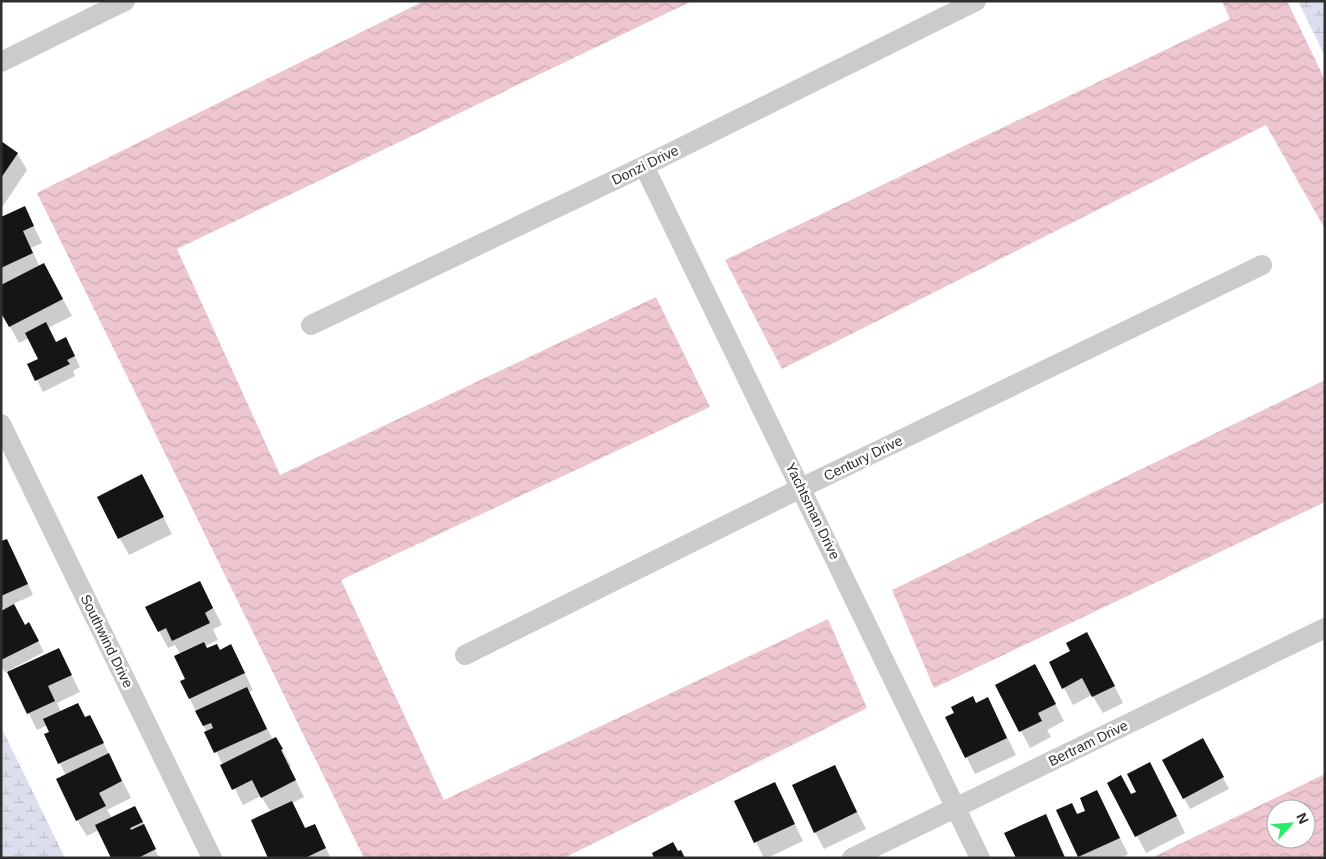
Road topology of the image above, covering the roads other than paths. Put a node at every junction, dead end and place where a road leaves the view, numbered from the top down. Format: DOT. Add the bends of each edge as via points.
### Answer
graph roads {
  1 [pos="125,1"];
  2 [pos="976,1"];
  3 [pos="1,62"];
  4 [pos="644,166"];
  5 [pos="1262,265"];
  6 [pos="312,324"];
  7 [pos="1,424"];
  8 [pos="801,488"];
  9 [pos="1325,628"];
  10 [pos="465,655"];
  11 [pos="957,808"];
  12 [pos="212,858"];
  13 [pos="852,858"];
  14 [pos="980,858"];
  1 -- 3 [label="street"];
  2 -- 4 [label="street, Donzi Drive"];
  4 -- 6 [label="street, Donzi Drive"];
  4 -- 8 [label="street, Yachtsman Drive"];
  5 -- 8 [label="street, Century Drive"];
  7 -- 12 [label="street, Southwind Drive"];
  8 -- 10 [label="street, Century Drive"];
  8 -- 11 [label="street, Yachtsman Drive"];
  9 -- 11 [label="street, Bertram Drive"];
  11 -- 13 [label="street, Bertram Drive"];
  11 -- 14 [label="street, Yachtsman Drive"];
}
